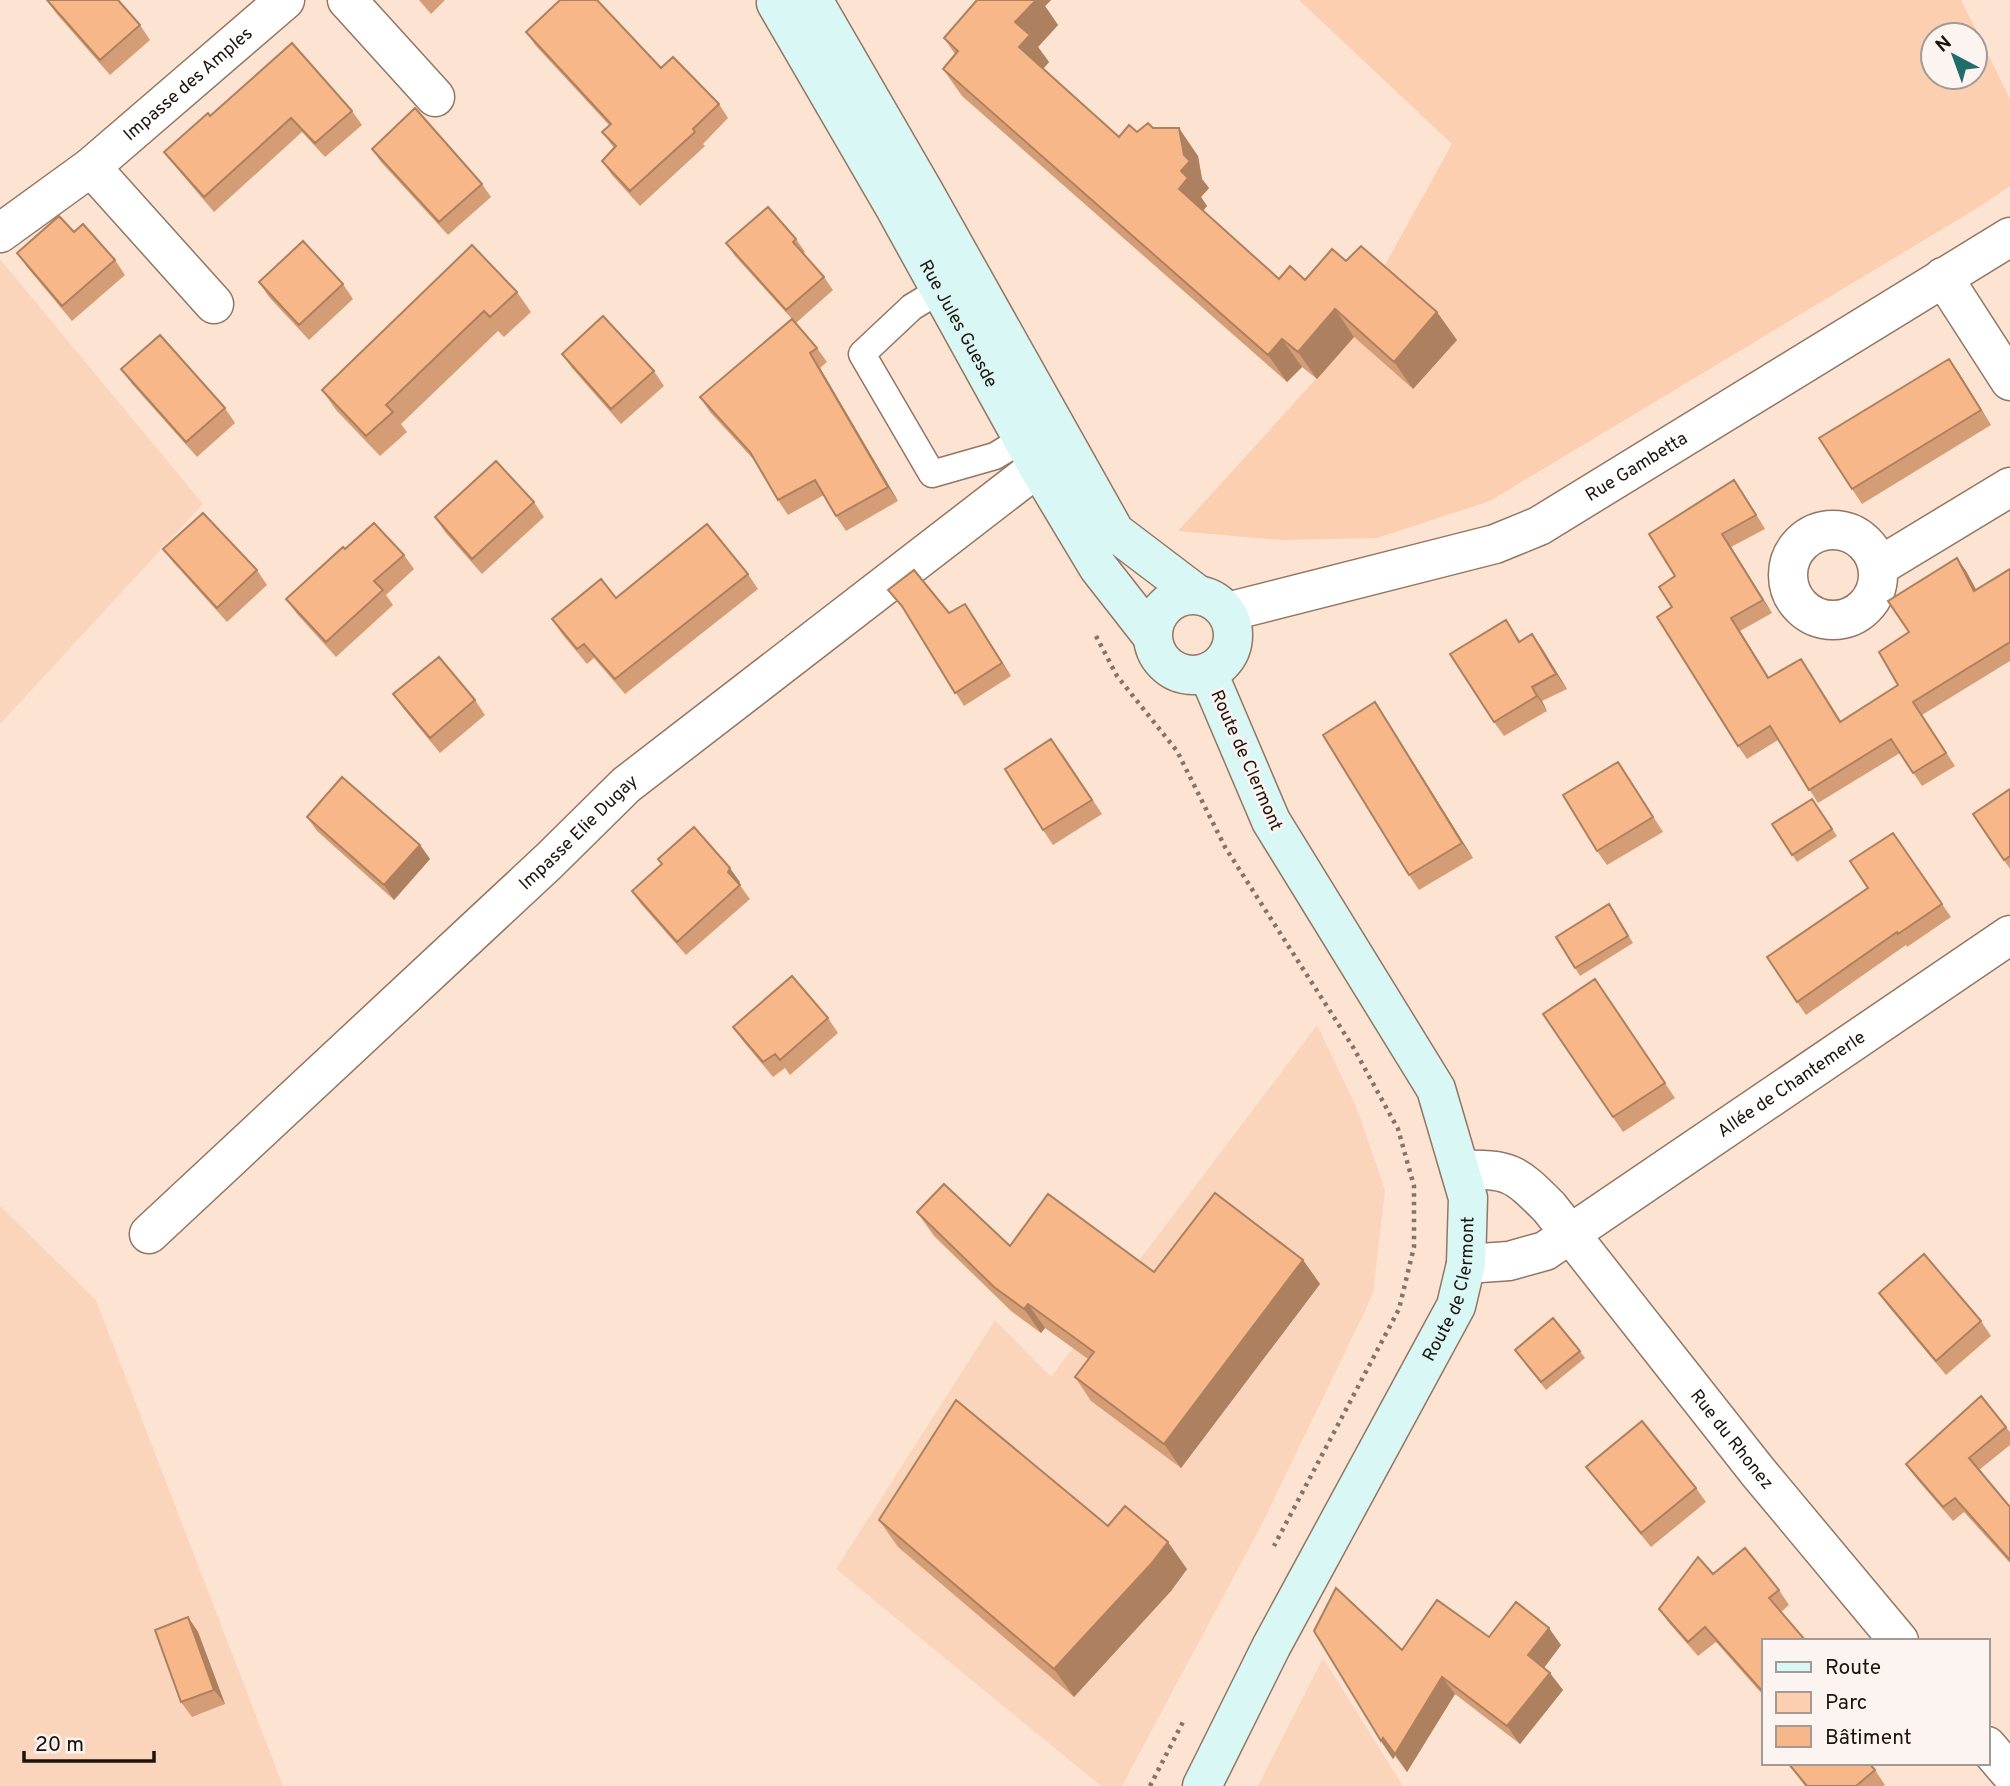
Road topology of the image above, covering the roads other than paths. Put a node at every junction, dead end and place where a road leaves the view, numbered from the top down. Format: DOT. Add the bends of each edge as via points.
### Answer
graph roads {
  1 [pos="285,0"];
  2 [pos="348,0"];
  3 [pos="788,1"];
  4 [pos="435,97"];
  5 [pos="91,167"];
  6 [pos="0,233"];
  7 [pos="2010,237"];
  8 [pos="1943,277"];
  9 [pos="940,290"];
  10 [pos="214,304"];
  11 [pos="2010,381"];
  12 [pos="1031,453"];
  13 [pos="2010,487"];
  14 [pos="1878,567"];
  15 [pos="1212,603"];
  16 [pos="1152,636"];
  17 [pos="1208,673"];
  18 [pos="2010,934"];
  19 [pos="1460,1170"];
  20 [pos="149,1234"];
  21 [pos="1571,1234"];
  22 [pos="1466,1264"];
  23 [pos="1897,1639"];
  24 [pos="1989,1748"];
  25 [pos="2010,1773"];
  26 [pos="1202,1786"];
  1 -- 5 [label="street, Impasse des Amples"];
  2 -- 4 [label="street"];
  3 -- 9 [label="main road, Rue Jules Guesde"];
  3 -- 15 [label="main road, Rue Jules Guesde" via="923,190 1115,532"];
  5 -- 6 [label="street, Impasse des Amples"];
  5 -- 10 [label="street"];
  7 -- 8 [label="street, Rue Gambetta"];
  8 -- 11 [label="street"];
  8 -- 15 [label="street, Rue Gambetta" via="1539,526 1495,544"];
  9 -- 12 [label="main road, Rue Jules Guesde"];
  9 -- 12 [label="lane" via="912,307 862,354 932,474 995,456"];
  12 -- 16 [label="main road, Rue Jules Guesde" via="1098,567"];
  12 -- 20 [label="street, Impasse Elie Dugay" via="626,785"];
  13 -- 14 [label="street"];
  15 -- 16 [label="main road" via="1184,595 1171,600 1161,610"];
  15 -- 17 [label="main road" via="1232,623 1234,635 1227,658"];
  16 -- 17 [label="main road" via="1161,660 1171,669 1183,674"];
  17 -- 19 [label="main road, Route de Clermont" via="1271,821 1436,1089"];
  18 -- 21 [label="street, Allée de Chantemerle"];
  19 -- 21 [label="street, Rue du Rhonez" via="1497,1169 1522,1180"];
  19 -- 22 [label="main road, Route de Clermont" via="1468,1198"];
  21 -- 22 [label="street, Allée de Chantemerle" via="1545,1251 1521,1258"];
  21 -- 23 [label="street, Rue du Rhonez" via="1758,1472"];
  22 -- 26 [label="main road, Route de Clermont" via="1456,1306 1271,1647"];
  24 -- 25 [label="street"];
}
